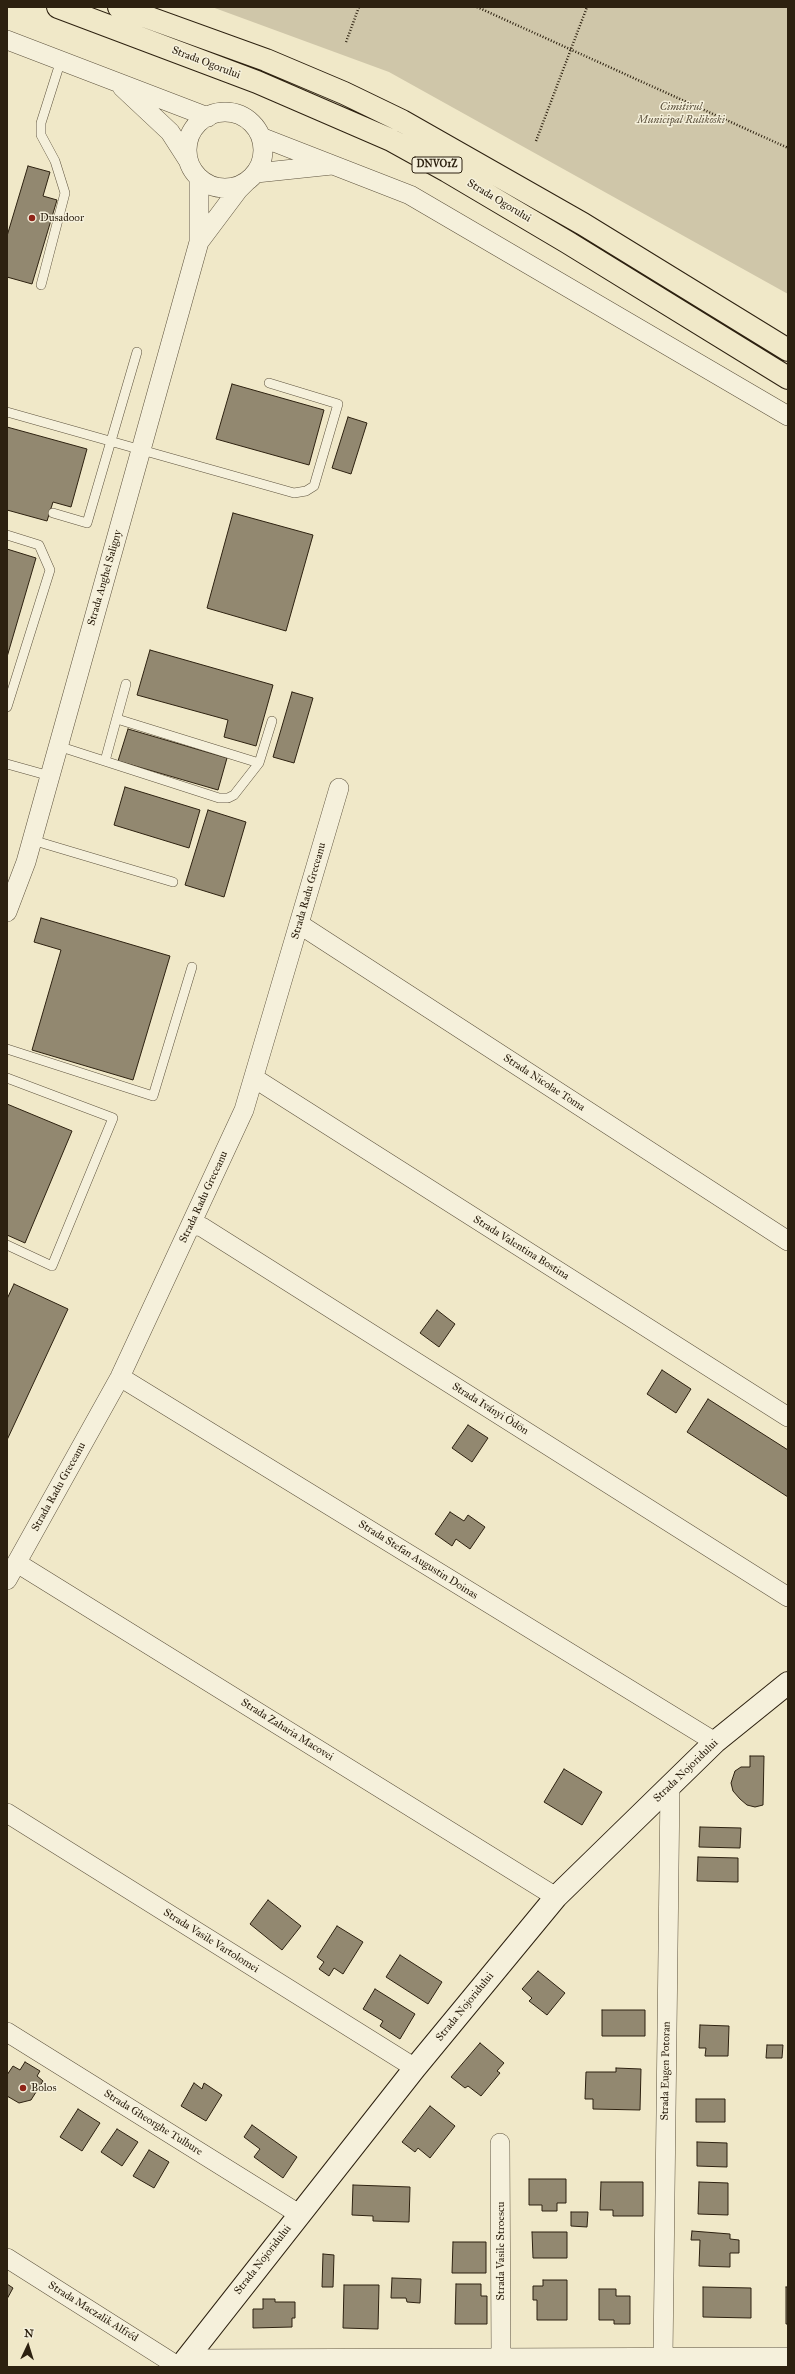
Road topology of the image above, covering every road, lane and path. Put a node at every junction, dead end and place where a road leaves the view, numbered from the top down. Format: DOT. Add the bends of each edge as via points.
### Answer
graph roads {
  1 [pos="58,7"];
  2 [pos="119,7"];
  3 [pos="359,7"];
  4 [pos="477,7"];
  5 [pos="587,7"];
  6 [pos="7,40"];
  7 [pos="346,42"];
  8 [pos="571,49"];
  9 [pos="60,60"];
  10 [pos="114,80"];
  11 [pos="208,117"];
  12 [pos="261,137"];
  13 [pos="536,141"];
  14 [pos="788,148"];
  15 [pos="188,160"];
  16 [pos="332,165"];
  17 [pos="199,178"];
  18 [pos="251,178"];
  19 [pos="199,242"];
  20 [pos="42,285"];
  21 [pos="788,350"];
  22 [pos="138,352"];
  23 [pos="788,378"];
  24 [pos="269,383"];
  25 [pos="7,412"];
  26 [pos="788,416"];
  27 [pos="111,441"];
  28 [pos="141,449"];
  29 [pos="53,513"];
  30 [pos="7,535"];
  31 [pos="126,684"];
  32 [pos="7,707"];
  33 [pos="117,720"];
  34 [pos="272,721"];
  35 [pos="58,746"];
  36 [pos="105,761"];
  37 [pos="259,763"];
  38 [pos="7,764"];
  39 [pos="50,776"];
  40 [pos="339,788"];
  41 [pos="32,840"];
  42 [pos="173,882"];
  43 [pos="8,908"];
  44 [pos="299,924"];
  45 [pos="192,967"];
  46 [pos="7,1049"];
  47 [pos="7,1078"];
  48 [pos="254,1078"];
  49 [pos="191,1225"];
  50 [pos="788,1241"];
  51 [pos="7,1245"];
  52 [pos="120,1377"];
  53 [pos="788,1417"];
  54 [pos="17,1564"];
  55 [pos="7,1580"];
  56 [pos="788,1597"];
  57 [pos="788,1682"];
  58 [pos="715,1742"];
  59 [pos="670,1786"];
  60 [pos="7,1813"];
  61 [pos="556,1897"];
  62 [pos="7,2032"];
  63 [pos="415,2068"];
  64 [pos="500,2143"];
  65 [pos="299,2214"];
  66 [pos="7,2258"];
  67 [pos="663,2357"];
  68 [pos="788,2357"];
  69 [pos="501,2358"];
  70 [pos="636,2362"];
  71 [pos="256,2363"];
  72 [pos="444,2363"];
  73 [pos="182,2364"];
  1 -- 23 [label="highway, Strada Ogorului / DNVO1Z" via="258,82 391,140 567,242"];
  2 -- 21 [label="highway, Strada Ogorului / DNVO1Z" via="266,60 402,121 583,224"];
  3 -- 7 [label="path"];
  4 -- 8 [label="path"];
  5 -- 8 [label="path"];
  6 -- 9 [label="street"];
  8 -- 13 [label="path"];
  8 -- 14 [label="path"];
  9 -- 10 [label="street"];
  9 -- 20 [label="lane" via="41,135 55,161 65,193"];
  10 -- 11 [label="street"];
  10 -- 15 [label="street" via="170,132"];
  11 -- 12 [label="street" via="220,113 233,113 250,122"];
  11 -- 15 [label="street" via="197,124 190,135 187,147"];
  12 -- 16 [label="street"];
  12 -- 18 [label="street" via="264,149 262,162"];
  15 -- 17 [label="street"];
  16 -- 18 [label="street"];
  16 -- 26 [label="street" via="410,195"];
  17 -- 18 [label="street" via="210,185 222,188 235,187"];
  17 -- 19 [label="street"];
  18 -- 19 [label="street" via="238,190"];
  19 -- 28 [label="street, Strada Anghel Saligny"];
  22 -- 27 [label="lane"];
  24 -- 28 [label="lane" via="338,404 314,486 306,492 294,493"];
  25 -- 27 [label="lane"];
  27 -- 28 [label="lane"];
  27 -- 29 [label="lane" via="87,523"];
  28 -- 35 [label="street, Strada Anghel Saligny"];
  30 -- 32 [label="lane" via="39,545 50,570"];
  31 -- 33 [label="lane"];
  33 -- 36 [label="lane"];
  33 -- 37 [label="lane"];
  34 -- 37 [label="lane"];
  35 -- 36 [label="lane"];
  35 -- 39 [label="street, Strada Anghel Saligny"];
  36 -- 37 [label="lane" via="219,798 234,795"];
  38 -- 39 [label="lane"];
  39 -- 41 [label="street, Strada Anghel Saligny"];
  40 -- 44 [label="street, Strada Radu Greceanu"];
  41 -- 42 [label="lane"];
  41 -- 43 [label="street, Strada Anghel Saligny"];
  44 -- 48 [label="street, Strada Radu Greceanu"];
  44 -- 50 [label="street, Strada Nicolae Toma"];
  45 -- 46 [label="lane" via="153,1096"];
  47 -- 51 [label="lane" via="113,1118 52,1266"];
  48 -- 49 [label="street, Strada Radu Greceanu" via="244,1110"];
  48 -- 53 [label="street, Strada Valentina Bostina"];
  49 -- 52 [label="street, Strada Radu Greceanu"];
  49 -- 56 [label="street, Strada Iványi Ödön" via="202,1227"];
  52 -- 54 [label="street, Strada Radu Greceanu"];
  52 -- 58 [label="street, Strada Stefan Augustin Doinas"];
  54 -- 55 [label="street, Strada Radu Greceanu"];
  54 -- 61 [label="street, Strada Zaharia Macovei"];
  57 -- 58 [label="main road, Strada Nojoridului"];
  58 -- 59 [label="main road, Strada Nojoridului"];
  59 -- 61 [label="main road, Strada Nojoridului"];
  59 -- 67 [label="street, Strada Eugen Potoran"];
  60 -- 63 [label="street, Strada Vasile Vartolomei"];
  61 -- 63 [label="main road, Strada Nojoridului"];
  62 -- 65 [label="street, Strada Gheorghe Tulbure"];
  63 -- 65 [label="main road, Strada Nojoridului"];
  64 -- 69 [label="street, Strada Vasile Stroescu"];
  65 -- 73 [label="main road, Strada Nojoridului"];
  66 -- 73 [label="street, Strada Maczalik Alfréd"];
  67 -- 68 [label="street"];
  67 -- 70 [label="street"];
  69 -- 70 [label="street"];
  69 -- 72 [label="street"];
  71 -- 72 [label="street"];
  71 -- 73 [label="street"];
}
